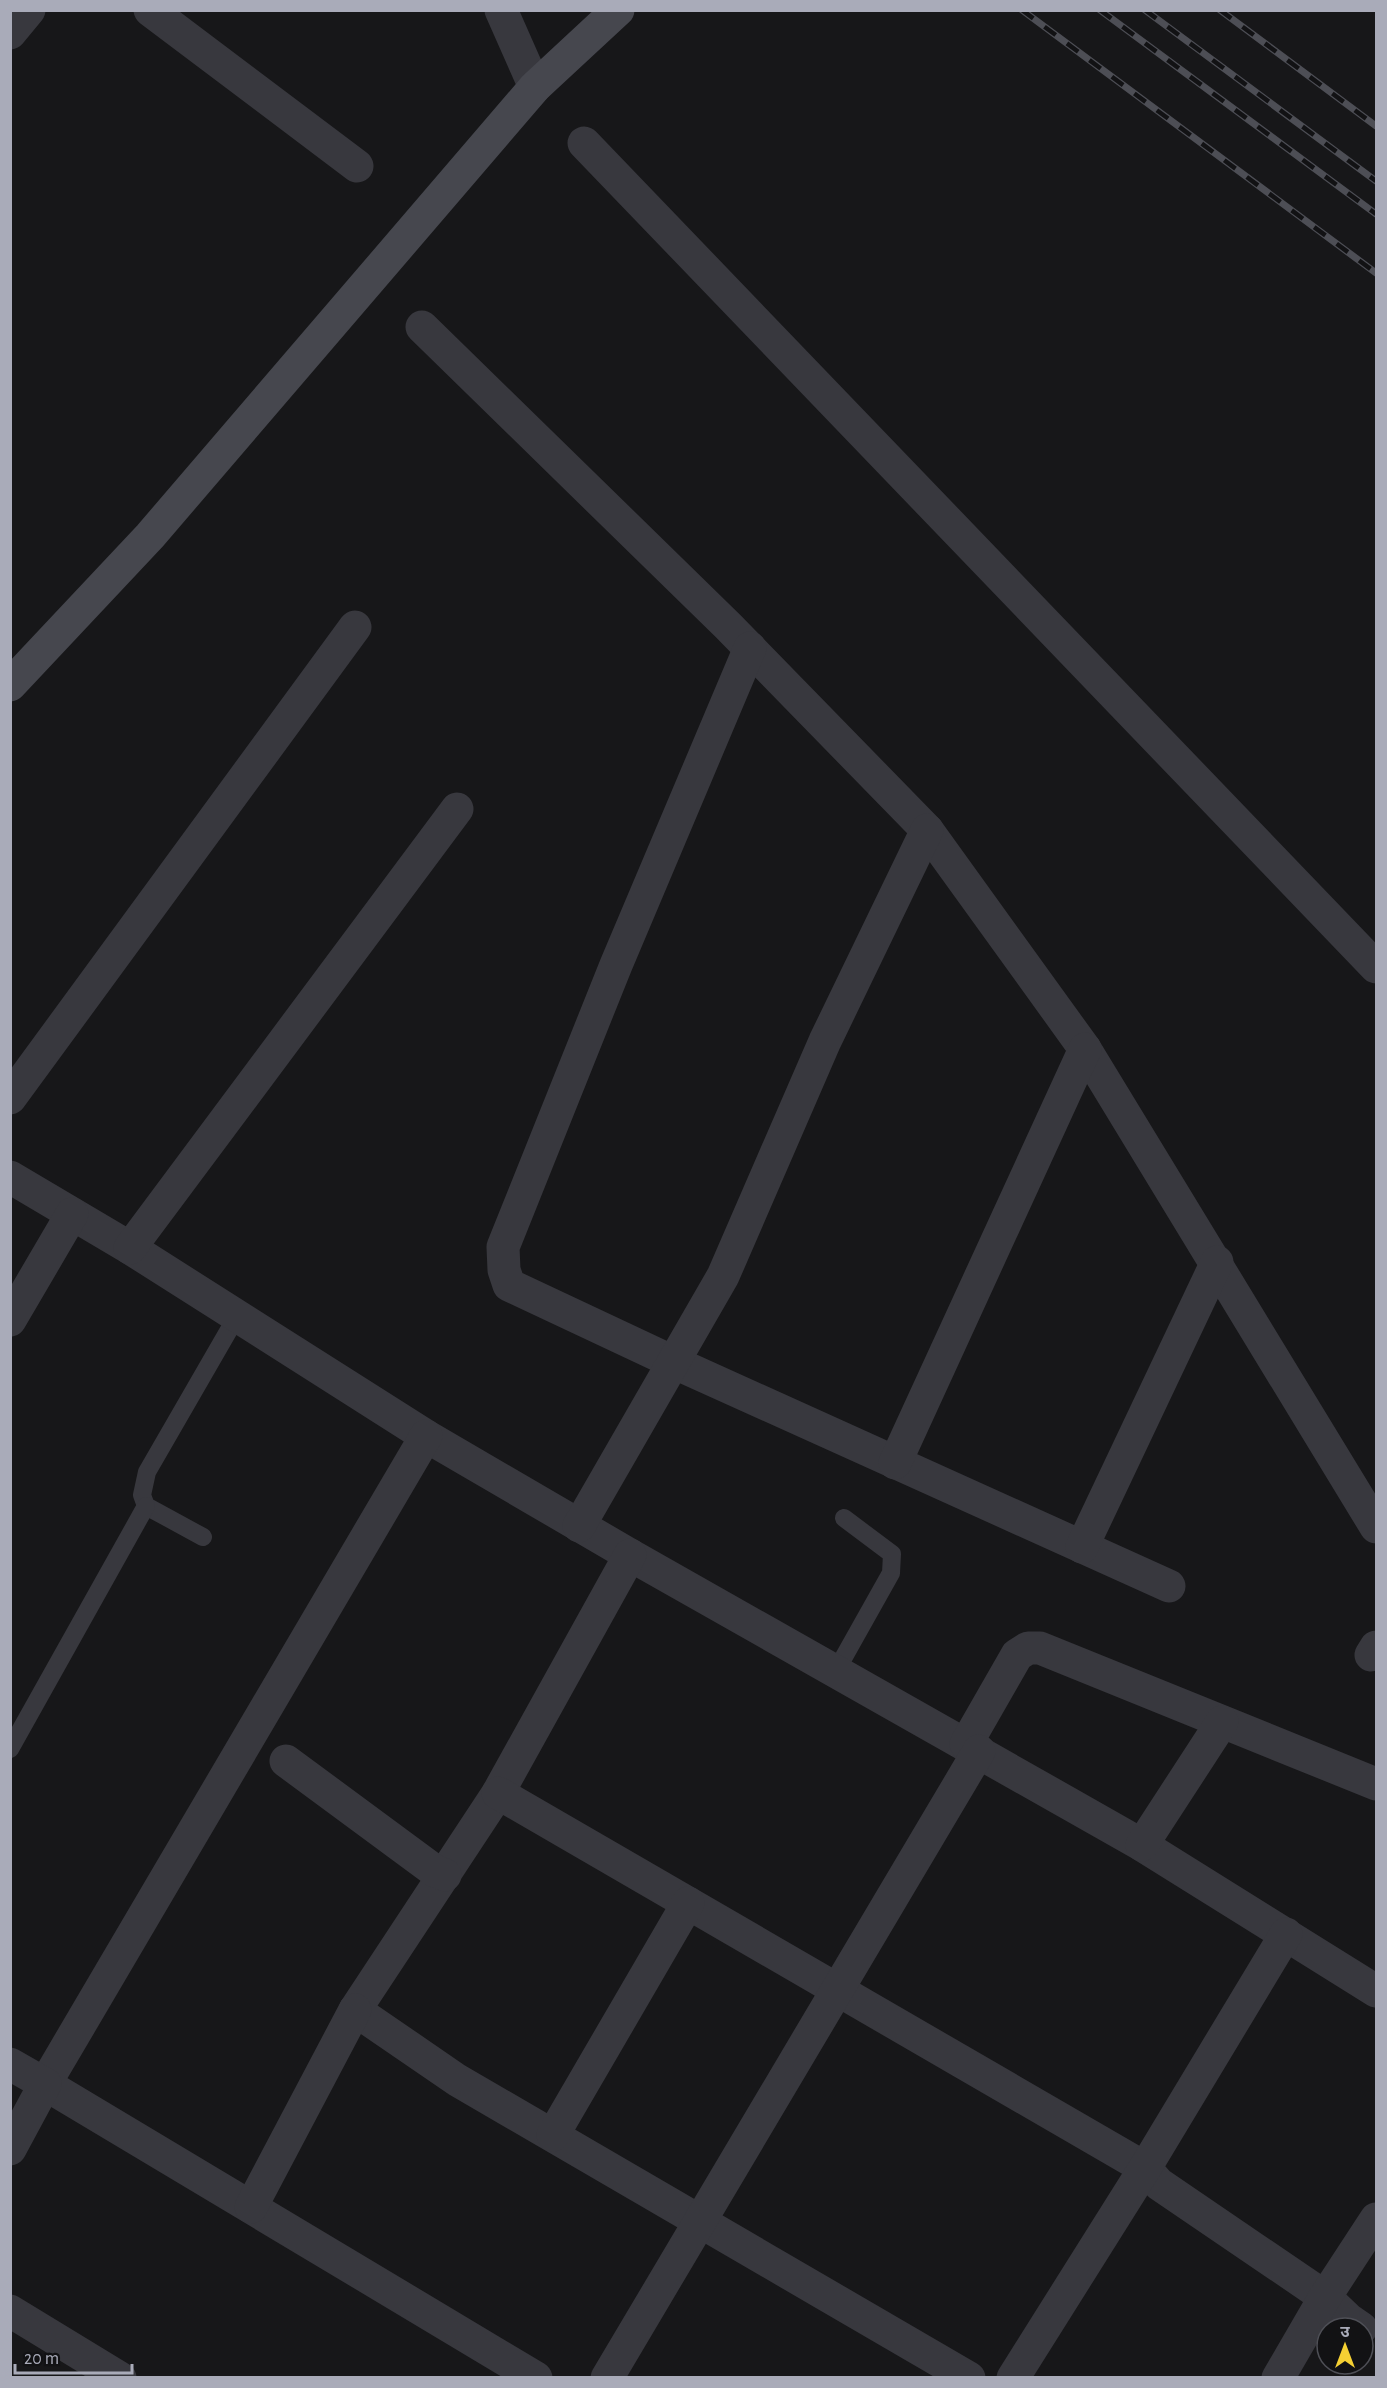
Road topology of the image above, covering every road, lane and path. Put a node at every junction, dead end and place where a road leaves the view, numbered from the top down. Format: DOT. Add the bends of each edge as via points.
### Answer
graph roads {
  1 [pos="29,10"];
  2 [pos="150,10"];
  3 [pos="501,10"];
  4 [pos="618,10"];
  5 [pos="10,33"];
  6 [pos="535,87"];
  7 [pos="584,143"];
  8 [pos="357,166"];
  9 [pos="422,327"];
  10 [pos="355,627"];
  11 [pos="750,648"];
  12 [pos="10,685"];
  13 [pos="457,809"];
  14 [pos="927,830"];
  15 [pos="1377,967"];
  16 [pos="1085,1049"];
  17 [pos="10,1098"];
  18 [pos="10,1177"];
  19 [pos="72,1214"];
  20 [pos="130,1248"];
  21 [pos="1217,1262"];
  22 [pos="237,1316"];
  23 [pos="10,1320"];
  24 [pos="673,1362"];
  25 [pos="426,1436"];
  26 [pos="895,1463"];
  27 [pos="146,1506"];
  28 [pos="844,1518"];
  29 [pos="579,1526"];
  30 [pos="1377,1527"];
  31 [pos="202,1538"];
  32 [pos="1082,1547"];
  33 [pos="630,1555"];
  34 [pos="1169,1586"];
  35 [pos="836,1671"];
  36 [pos="1222,1722"];
  37 [pos="972,1747"];
  38 [pos="10,1749"];
  39 [pos="286,1761"];
  40 [pos="1377,1784"];
  41 [pos="498,1793"];
  42 [pos="1142,1845"];
  43 [pos="445,1875"];
  44 [pos="688,1903"];
  45 [pos="1286,1935"];
  46 [pos="838,1989"];
  47 [pos="1377,1991"];
  48 [pos="355,2010"];
  49 [pos="10,2064"];
  50 [pos="45,2084"];
  51 [pos="553,2135"];
  52 [pos="10,2149"];
  53 [pos="1145,2168"];
  54 [pos="251,2207"];
  55 [pos="1377,2219"];
  56 [pos="701,2220"];
  57 [pos="1325,2297"];
  58 [pos="10,2311"];
  59 [pos="1345,2316"];
  60 [pos="120,2378"];
  61 [pos="536,2378"];
  62 [pos="608,2378"];
  63 [pos="969,2378"];
  64 [pos="1013,2378"];
  65 [pos="1278,2378"];
  1 -- 5 [label="street"];
  2 -- 8 [label="street"];
  3 -- 6 [label="street"];
  4 -- 6 [label="street"];
  6 -- 12 [label="street" via="150,536"];
  7 -- 15 [label="street"];
  9 -- 11 [label="street"];
  10 -- 17 [label="street"];
  11 -- 14 [label="street"];
  11 -- 24 [label="street" via="616,965 503,1247 509,1285"];
  13 -- 20 [label="street"];
  14 -- 16 [label="street"];
  14 -- 24 [label="street" via="825,1041 723,1276"];
  16 -- 21 [label="street"];
  16 -- 26 [label="street"];
  18 -- 19 [label="street"];
  19 -- 20 [label="street"];
  19 -- 23 [label="street"];
  20 -- 22 [label="street"];
  21 -- 30 [label="street"];
  21 -- 32 [label="street"];
  22 -- 25 [label="street"];
  22 -- 27 [label="lane" via="147,1472 142,1495"];
  24 -- 26 [label="street"];
  24 -- 29 [label="street"];
  25 -- 29 [label="street"];
  25 -- 50 [label="street"];
  26 -- 32 [label="street"];
  27 -- 31 [label="lane"];
  27 -- 38 [label="lane"];
  28 -- 35 [label="lane" via="892,1554 891,1573"];
  29 -- 33 [label="street"];
  32 -- 34 [label="street"];
  33 -- 35 [label="street"];
  33 -- 41 [label="street"];
  35 -- 37 [label="street"];
  36 -- 37 [label="street" via="1040,1648 1028,1648 1017,1655"];
  36 -- 40 [label="street"];
  36 -- 42 [label="street"];
  37 -- 42 [label="street"];
  37 -- 46 [label="street"];
  39 -- 43 [label="street"];
  41 -- 43 [label="street"];
  41 -- 44 [label="street"];
  42 -- 45 [label="street"];
  43 -- 48 [label="street"];
  44 -- 46 [label="street"];
  44 -- 51 [label="street"];
  45 -- 47 [label="street"];
  45 -- 53 [label="street"];
  46 -- 53 [label="street"];
  46 -- 56 [label="street"];
  48 -- 51 [label="street" via="457,2080"];
  48 -- 54 [label="street"];
  49 -- 50 [label="street"];
  50 -- 52 [label="street"];
  50 -- 54 [label="street"];
  51 -- 56 [label="street"];
  53 -- 57 [label="street" via="1159,2184"];
  53 -- 64 [label="street"];
  54 -- 61 [label="street"];
  55 -- 57 [label="street"];
  56 -- 62 [label="street"];
  56 -- 63 [label="street"];
  57 -- 59 [label="street"];
  57 -- 65 [label="street"];
  58 -- 60 [label="street"];
}
